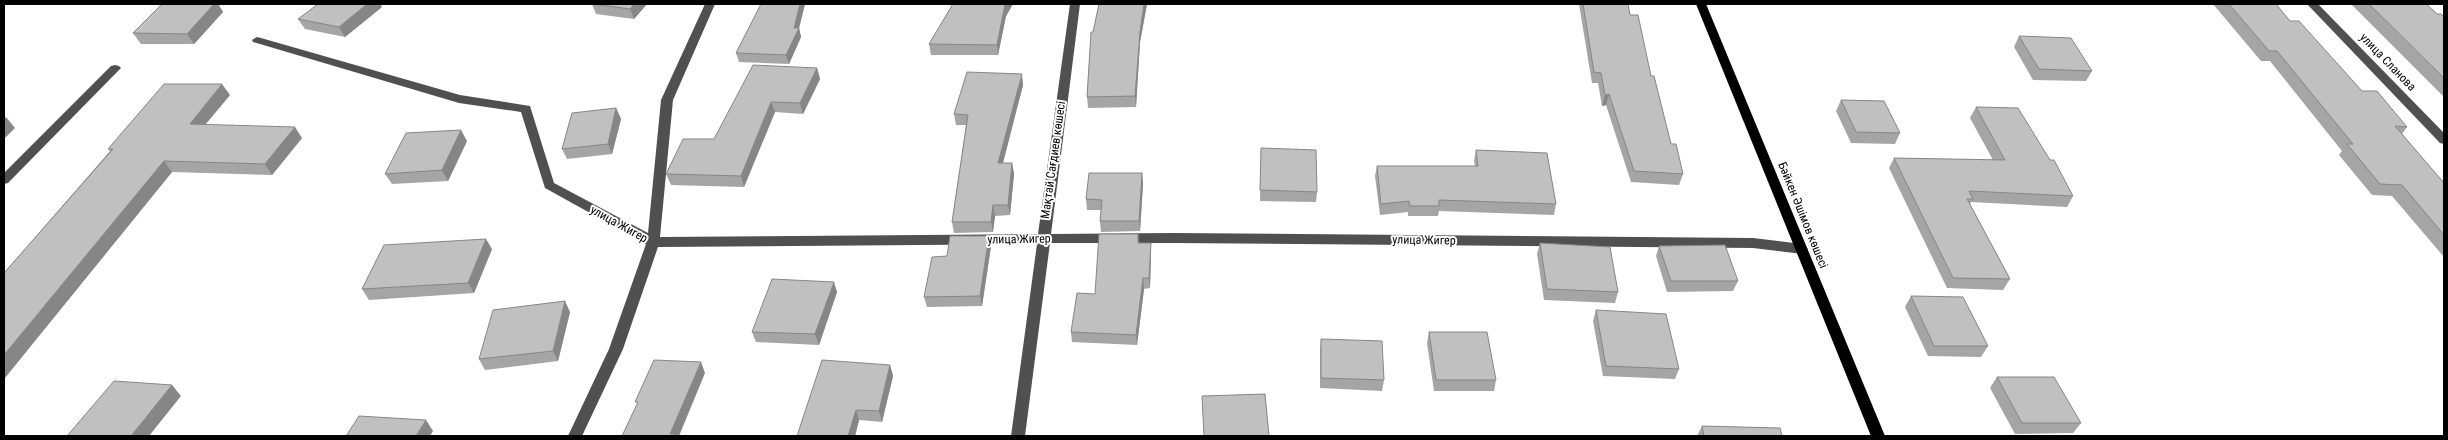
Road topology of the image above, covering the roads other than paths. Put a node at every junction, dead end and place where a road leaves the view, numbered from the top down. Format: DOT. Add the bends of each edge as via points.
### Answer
graph roads {
  1 [pos="710,4"];
  2 [pos="1074,4"];
  3 [pos="1701,4"];
  4 [pos="2312,4"];
  5 [pos="257,40"];
  6 [pos="115,68"];
  7 [pos="2444,140"];
  8 [pos="4,180"];
  9 [pos="1043,239"];
  10 [pos="653,242"];
  11 [pos="1802,249"];
  12 [pos="575,436"];
  13 [pos="1018,436"];
  14 [pos="1878,436"];
  1 -- 10 [label="street" via="667,100"];
  2 -- 9 [label="street, Мақтай Сағдиев көшесі"];
  3 -- 11 [label="main road, Бәйкен Әшімов көшесі"];
  4 -- 7 [label="street, улица Сланова"];
  5 -- 10 [label="street, улица Жигер" via="459,99 526,109 549,185"];
  6 -- 8 [label="street"];
  9 -- 10 [label="street, улица Жигер"];
  9 -- 11 [label="street, улица Жигер" via="1753,243"];
  9 -- 13 [label="street, Мақтай Сағдиев көшесі"];
  10 -- 12 [label="street" via="616,349"];
  11 -- 14 [label="main road, Бәйкен Әшімов көшесі"];
}
